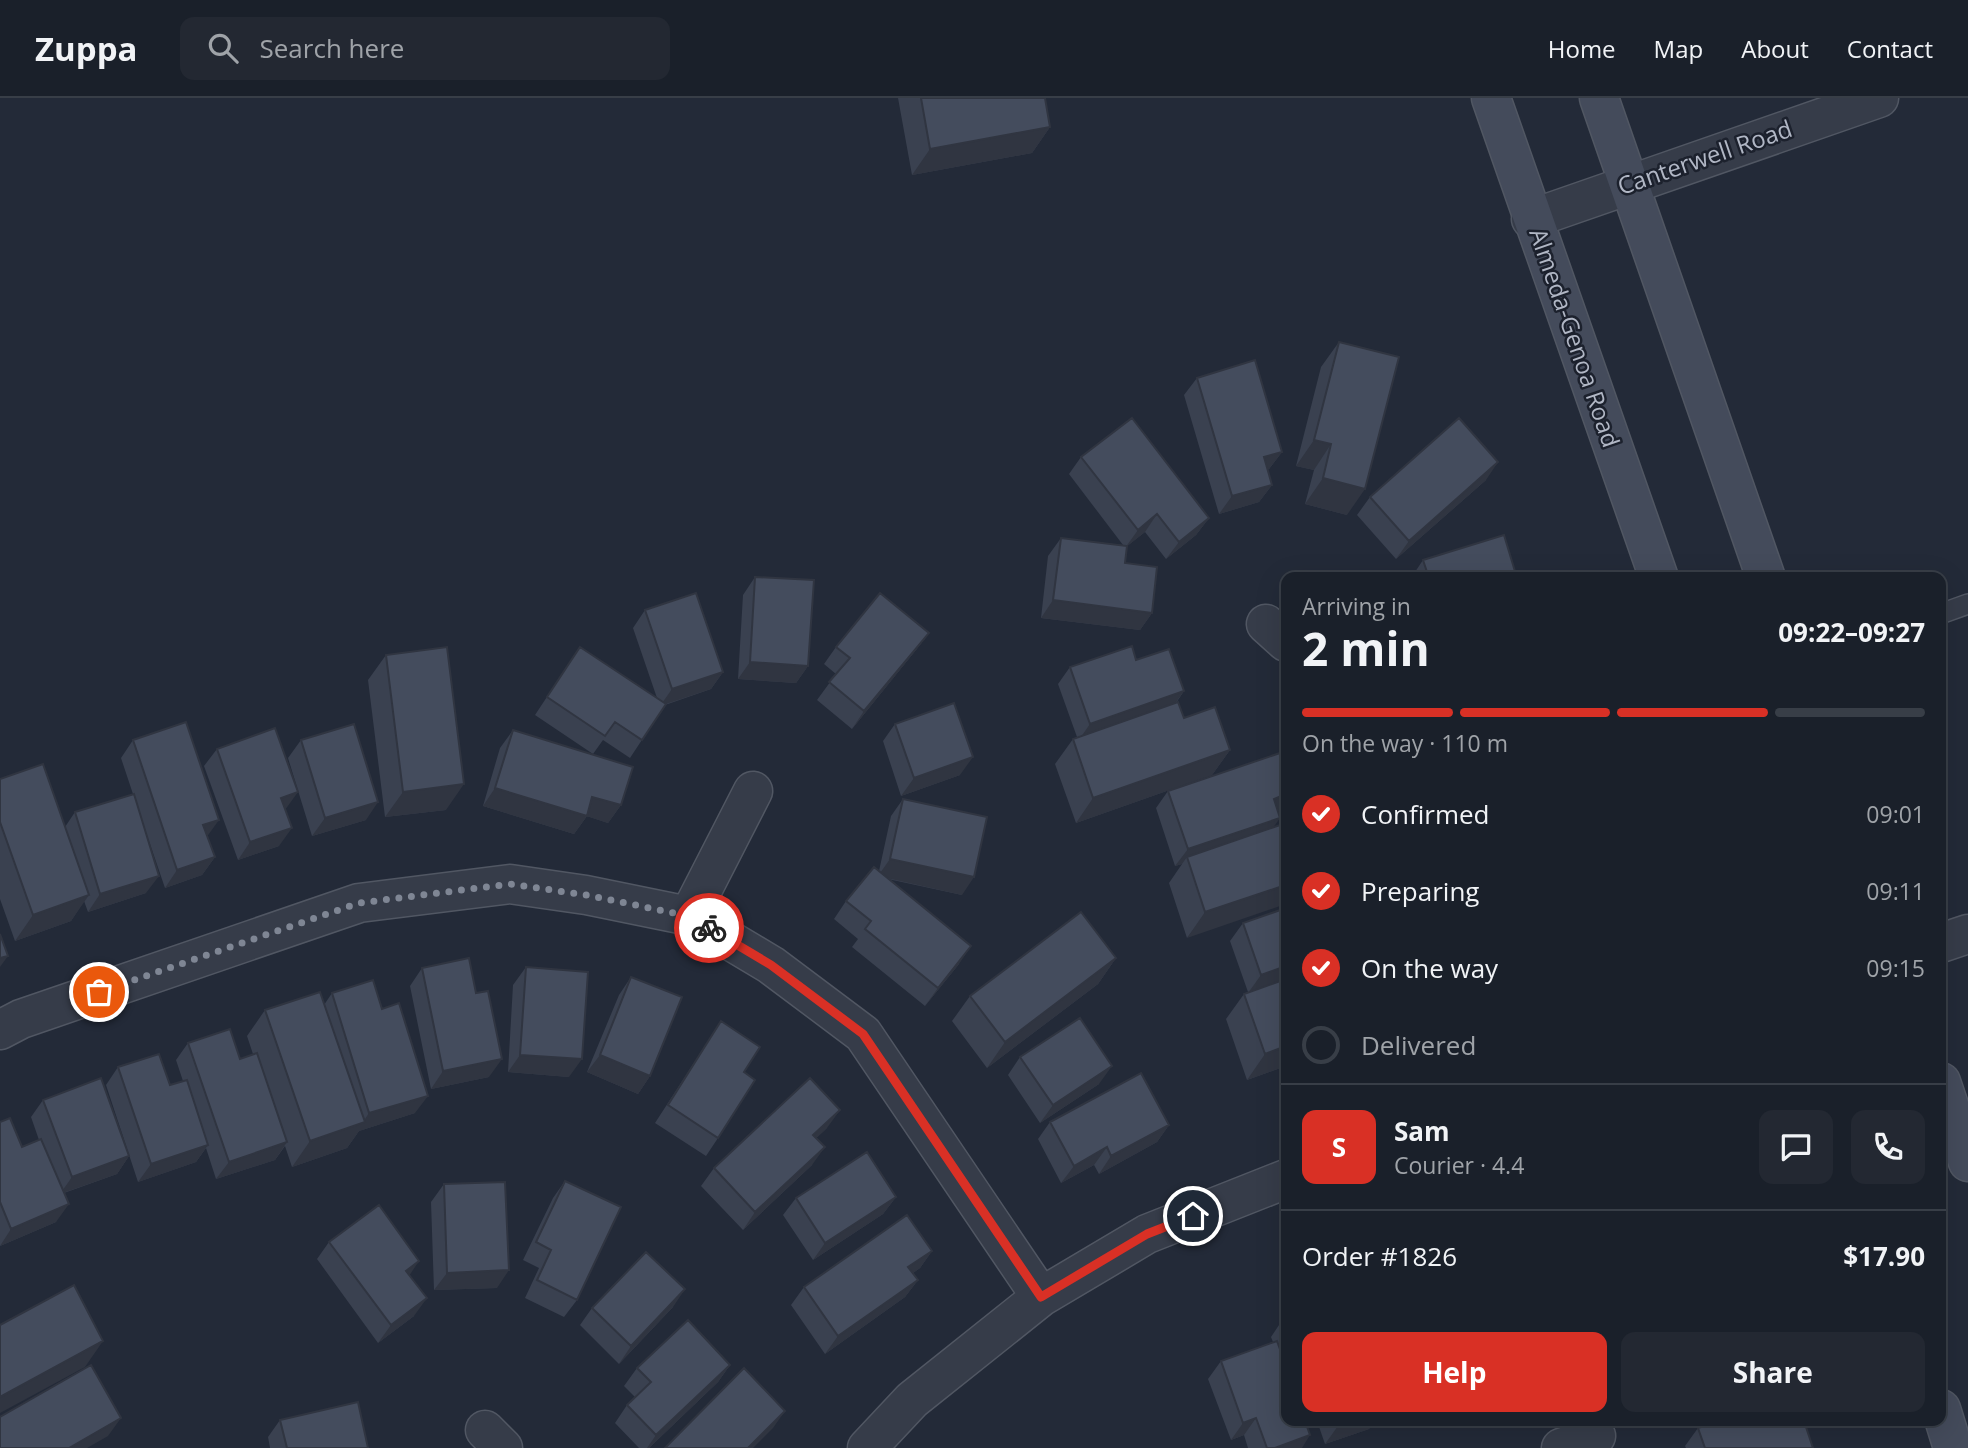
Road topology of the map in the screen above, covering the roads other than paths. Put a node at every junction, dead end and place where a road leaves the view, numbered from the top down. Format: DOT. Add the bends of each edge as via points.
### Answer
graph roads {
  1 [pos="1491,98"];
  2 [pos="1599,98"];
  3 [pos="1879,98"];
  4 [pos="1841,104"];
  5 [pos="1629,184"];
  6 [pos="1531,219"];
  7 [pos="1656,572"];
  8 [pos="1764,572"];
  9 [pos="1968,604"];
  10 [pos="1946,612"];
  11 [pos="753,791"];
  12 [pos="689,916"];
  13 [pos="1968,934"];
  14 [pos="1946,941"];
  15 [pos="0,1030"];
  16 [pos="1946,1097"];
  17 [pos="1968,1162"];
  18 [pos="1281,1181"];
  19 [pos="1041,1297"];
  20 [pos="1946,1424"];
  21 [pos="867,1448"];
  22 [pos="1954,1448"];
  1 -- 6 [label="main road, Almeda-Genoa Road"];
  2 -- 5 [label="main road"];
  3 -- 4 [label="street, Canterwell Road"];
  4 -- 5 [label="street, Canterwell Road"];
  5 -- 6 [label="street, Canterwell Road"];
  5 -- 8 [label="main road"];
  6 -- 7 [label="main road, Almeda-Genoa Road"];
  9 -- 10 [label="lane"];
  11 -- 12 [label="street"];
  12 -- 15 [label="street" via="510,884 359,903"];
  12 -- 19 [label="street" via="771,965 863,1034"];
  13 -- 14 [label="street"];
  16 -- 17 [label="main road"];
  18 -- 19 [label="street" via="1147,1234"];
  19 -- 21 [label="street" via="912,1400"];
  20 -- 22 [label="main road"];
}
